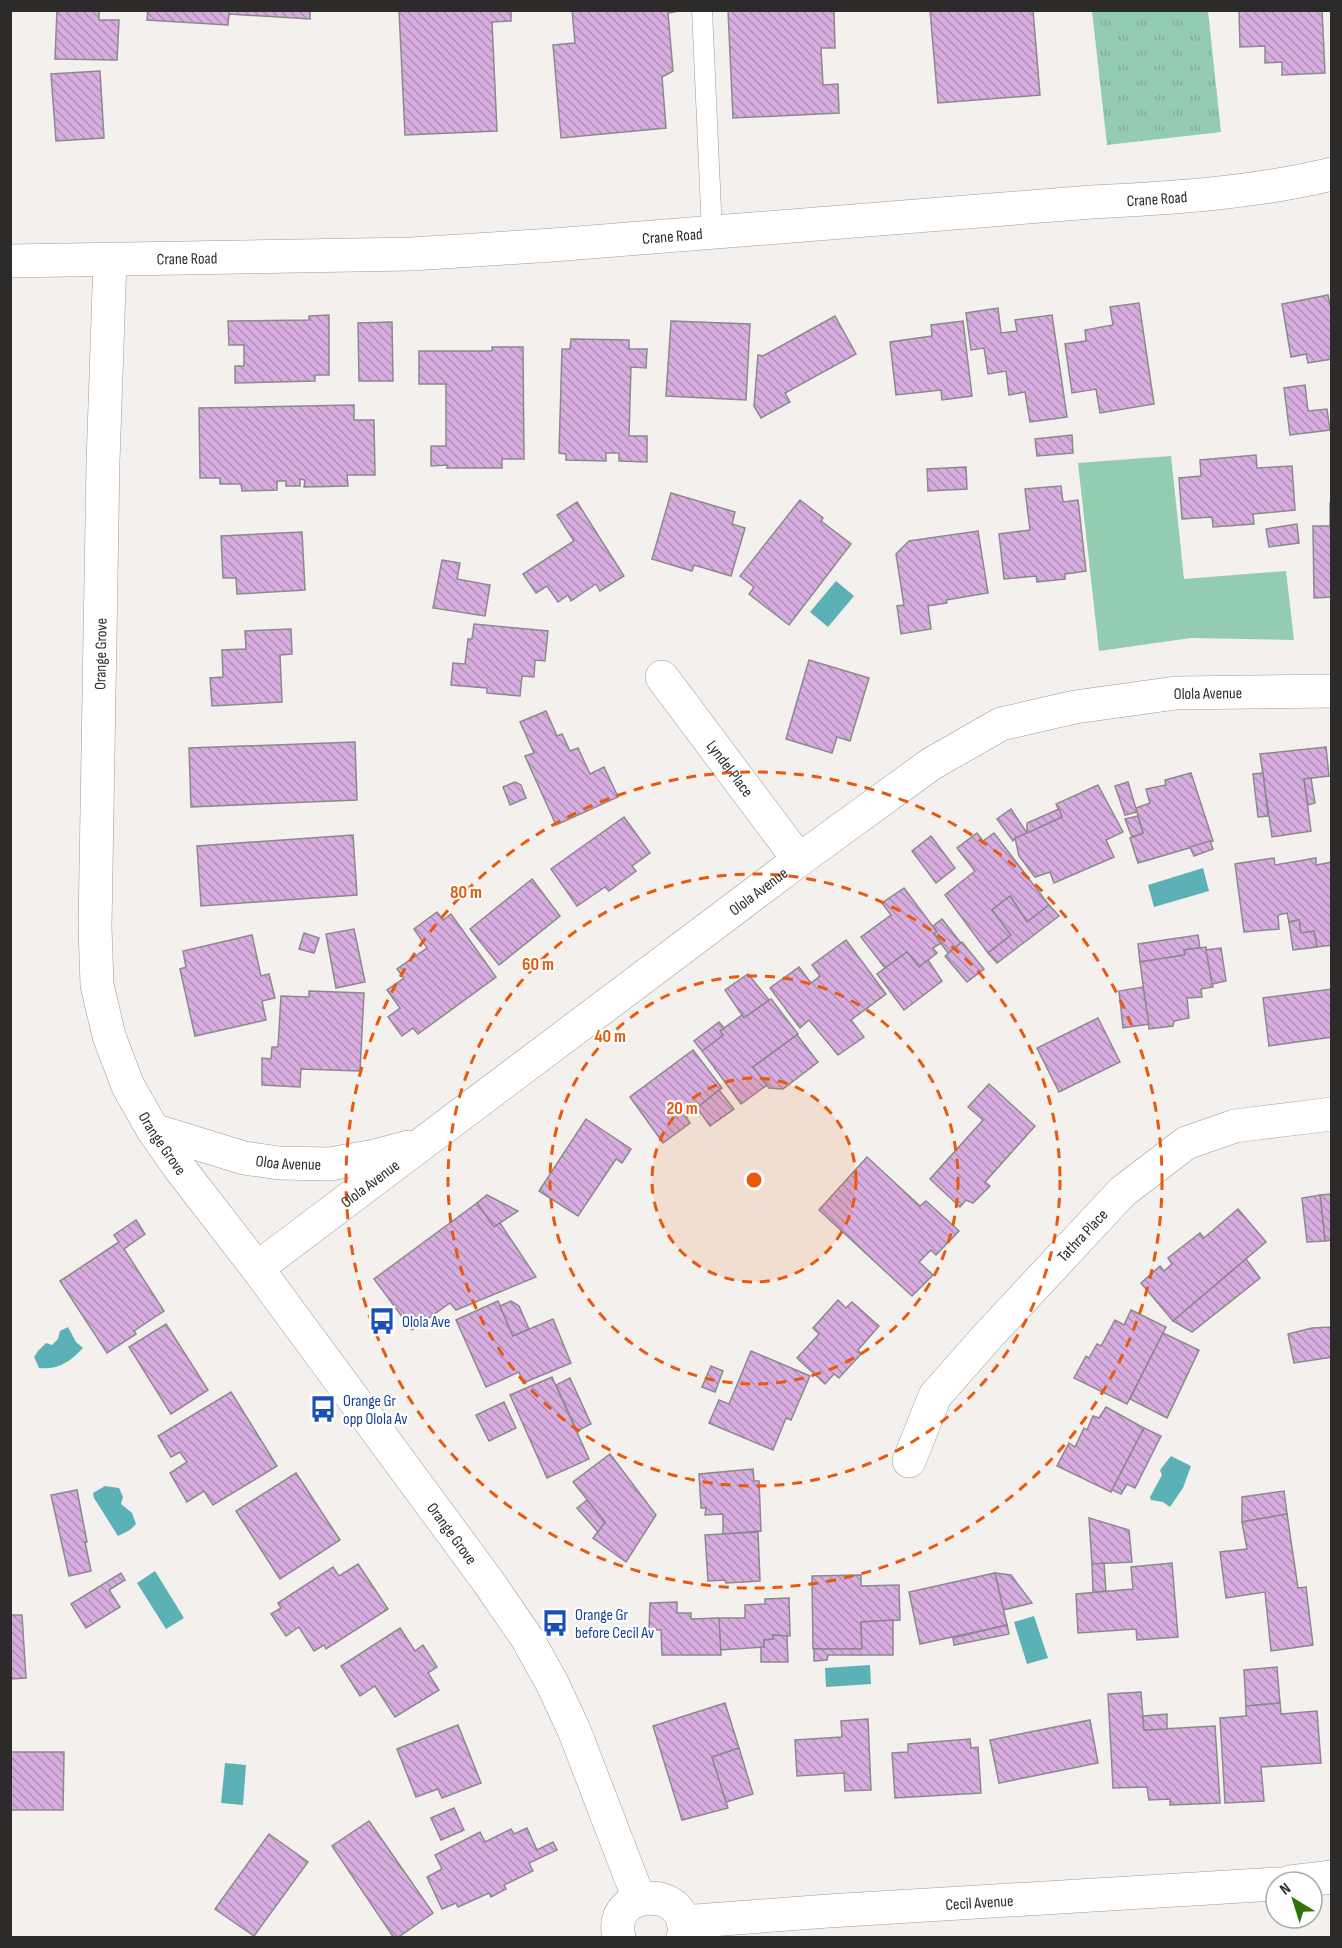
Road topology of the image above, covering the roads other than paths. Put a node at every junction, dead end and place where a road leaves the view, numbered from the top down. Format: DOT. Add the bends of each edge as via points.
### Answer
graph roads {
  1 [pos="702,10"];
  2 [pos="1332,174"];
  3 [pos="712,232"];
  4 [pos="110,260"];
  5 [pos="10,261"];
  6 [pos="662,677"];
  7 [pos="1332,691"];
  8 [pos="799,860"];
  9 [pos="1332,1114"];
  10 [pos="153,1130"];
  11 [pos="424,1142"];
  12 [pos="257,1268"];
  13 [pos="909,1461"];
  14 [pos="1264,1885"];
  15 [pos="639,1899"];
  16 [pos="683,1930"];
  17 [pos="615,1936"];
  1 -- 3 [label="lane"];
  2 -- 3 [label="street, Crane Road" via="1246,191 1181,198"];
  3 -- 4 [label="street, Crane Road" via="412,254"];
  4 -- 5 [label="street, Crane Road"];
  4 -- 10 [label="street, Orange Grove" via="103,462 97,985 109,1036 128,1086"];
  6 -- 8 [label="street, Lyndel Place"];
  7 -- 8 [label="street, Olola Avenue" via="1176,693 1075,706 1001,724 931,764"];
  8 -- 11 [label="street, Olola Avenue"];
  9 -- 13 [label="street, Tathra Place" via="1235,1126 1186,1143 1122,1192 935,1396"];
  10 -- 11 [label="street, Oloa Avenue" via="244,1158 279,1163 330,1164"];
  10 -- 12 [label="street, Orange Grove"];
  11 -- 12 [label="street, Olola Avenue"];
  12 -- 15 [label="street, Orange Grove" via="527,1638 574,1730"];
  14 -- 16 [label="street, Cecil Avenue" via="828,1911"];
  15 -- 16 [label="street" via="650,1896 671,1903 679,1912"];
  15 -- 17 [label="street" via="622,1912"];
}
